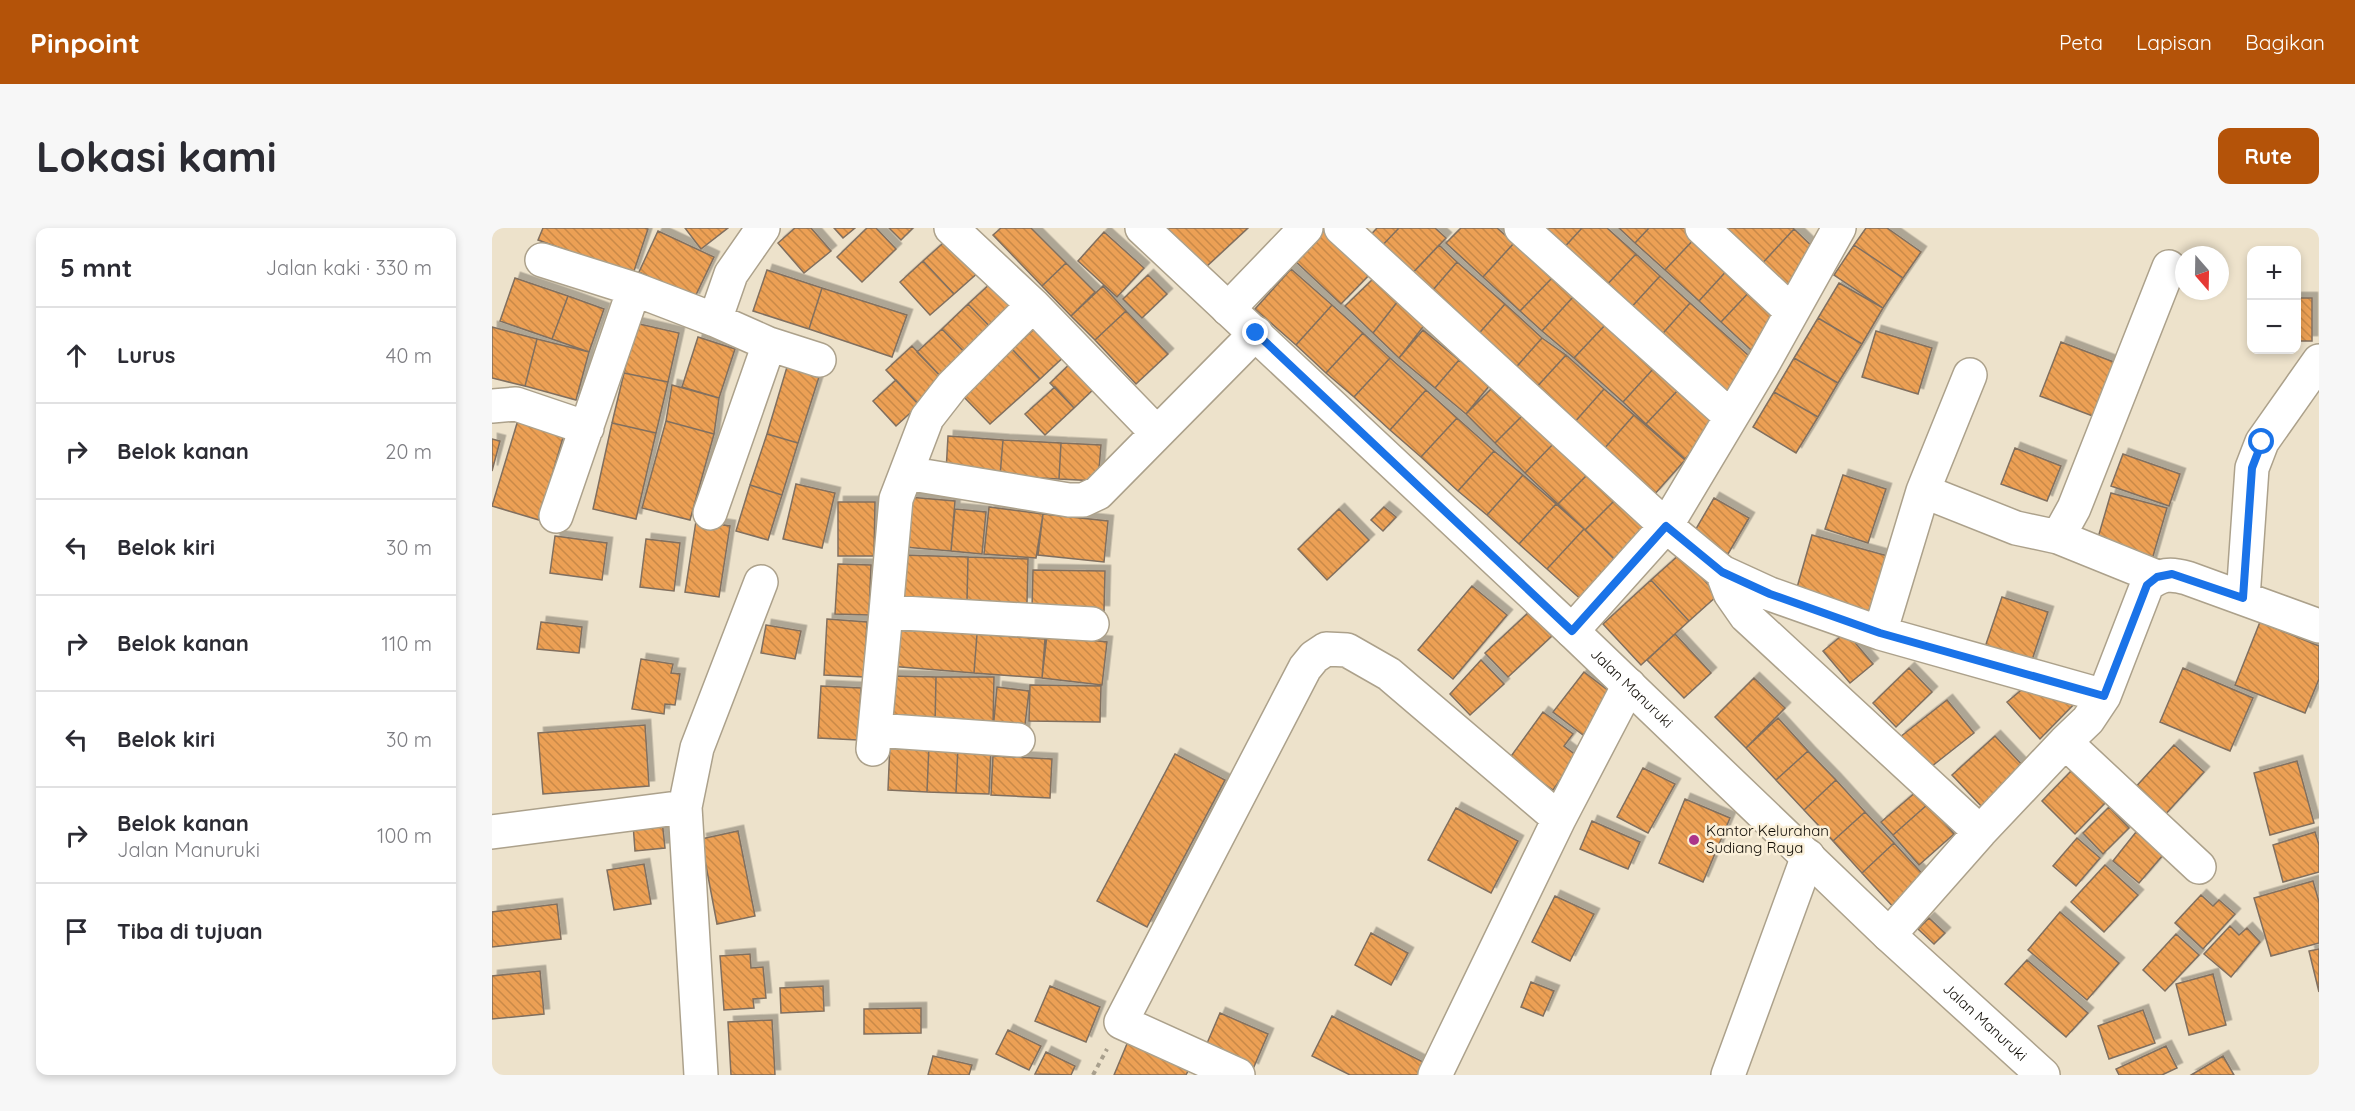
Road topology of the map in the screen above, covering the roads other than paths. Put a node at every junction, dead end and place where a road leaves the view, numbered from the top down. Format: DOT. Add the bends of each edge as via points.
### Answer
graph roads {
  1 [pos="763,228"];
  2 [pos="951,228"];
  3 [pos="1142,228"];
  4 [pos="1306,228"];
  5 [pos="1341,228"];
  6 [pos="1521,228"];
  7 [pos="1702,228"];
  8 [pos="1839,228"];
  9 [pos="542,260"];
  10 [pos="2169,267"];
  11 [pos="634,289"];
  12 [pos="1034,305"];
  13 [pos="1228,309"];
  14 [pos="1791,311"];
  15 [pos="715,320"];
  16 [pos="1256,333"];
  17 [pos="769,344"];
  18 [pos="819,360"];
  19 [pos="2319,361"];
  20 [pos="1970,375"];
  21 [pos="492,406"];
  22 [pos="1730,416"];
  23 [pos="586,428"];
  24 [pos="1156,432"];
  25 [pos="906,473"];
  26 [pos="1923,491"];
  27 [pos="710,513"];
  28 [pos="556,516"];
  29 [pos="1666,526"];
  30 [pos="2058,537"];
  31 [pos="1722,572"];
  32 [pos="2157,577"];
  33 [pos="761,582"];
  34 [pos="2243,598"];
  35 [pos="886,612"];
  36 [pos="1092,624"];
  37 [pos="2319,626"];
  38 [pos="1572,631"];
  39 [pos="1880,633"];
  40 [pos="1629,685"];
  41 [pos="2104,696"];
  42 [pos="1018,740"];
  43 [pos="2065,742"];
  44 [pos="685,807"];
  45 [pos="1559,819"];
  46 [pos="492,832"];
  47 [pos="1980,832"];
  48 [pos="1808,856"];
  49 [pos="2199,867"];
  50 [pos="1889,935"];
  51 [pos="701,1075"];
  52 [pos="1238,1075"];
  53 [pos="1435,1075"];
  54 [pos="1728,1075"];
  55 [pos="2043,1075"];
  1 -- 15 [label="street" via="731,274"];
  2 -- 12 [label="street"];
  3 -- 13 [label="street, Jalan Manuruki"];
  4 -- 13 [label="street"];
  5 -- 29 [label="street"];
  6 -- 22 [label="street"];
  7 -- 14 [label="street"];
  8 -- 14 [label="street"];
  9 -- 11 [label="street"];
  10 -- 30 [label="street" via="2074,508"];
  11 -- 15 [label="street"];
  11 -- 23 [label="street"];
  12 -- 24 [label="street"];
  12 -- 25 [label="street" via="952,386 927,418"];
  13 -- 16 [label="street, Jalan Manuruki"];
  14 -- 22 [label="street"];
  15 -- 17 [label="street"];
  16 -- 24 [label="street"];
  16 -- 38 [label="street, Jalan Manuruki"];
  17 -- 18 [label="street"];
  17 -- 27 [label="street"];
  19 -- 34 [label="street" via="2262,442 2252,468"];
  20 -- 26 [label="street"];
  21 -- 23 [label="street" via="516,404"];
  22 -- 29 [label="street"];
  23 -- 28 [label="street"];
  24 -- 25 [label="street" via="1098,493 1083,500"];
  25 -- 35 [label="street" via="896,499"];
  26 -- 30 [label="street" via="2016,528"];
  26 -- 39 [label="street"];
  29 -- 31 [label="street"];
  29 -- 38 [label="street"];
  30 -- 32 [label="street"];
  31 -- 39 [label="street" via="1770,594"];
  31 -- 47 [label="street" via="1730,593 1746,616"];
  32 -- 34 [label="street" via="2172,574"];
  32 -- 41 [label="street" via="2147,585"];
  33 -- 44 [label="street" via="697,748"];
  34 -- 37 [label="street"];
  35 -- 36 [label="street"];
  35 -- 42 [label="street" via="874,739"];
  38 -- 40 [label="street, Jalan Manuruki"];
  39 -- 41 [label="street"];
  40 -- 45 [label="street"];
  40 -- 48 [label="street, Jalan Manuruki"];
  41 -- 43 [label="street" via="2088,720"];
  43 -- 47 [label="street"];
  43 -- 49 [label="street"];
  44 -- 46 [label="street"];
  44 -- 51 [label="street"];
  45 -- 52 [label="street" via="1389,674 1347,650 1326,649 1314,657 1121,1022"];
  45 -- 53 [label="street"];
  47 -- 50 [label="street"];
  48 -- 50 [label="street, Jalan Manuruki"];
  48 -- 54 [label="street"];
  50 -- 55 [label="street, Jalan Manuruki"];
}
